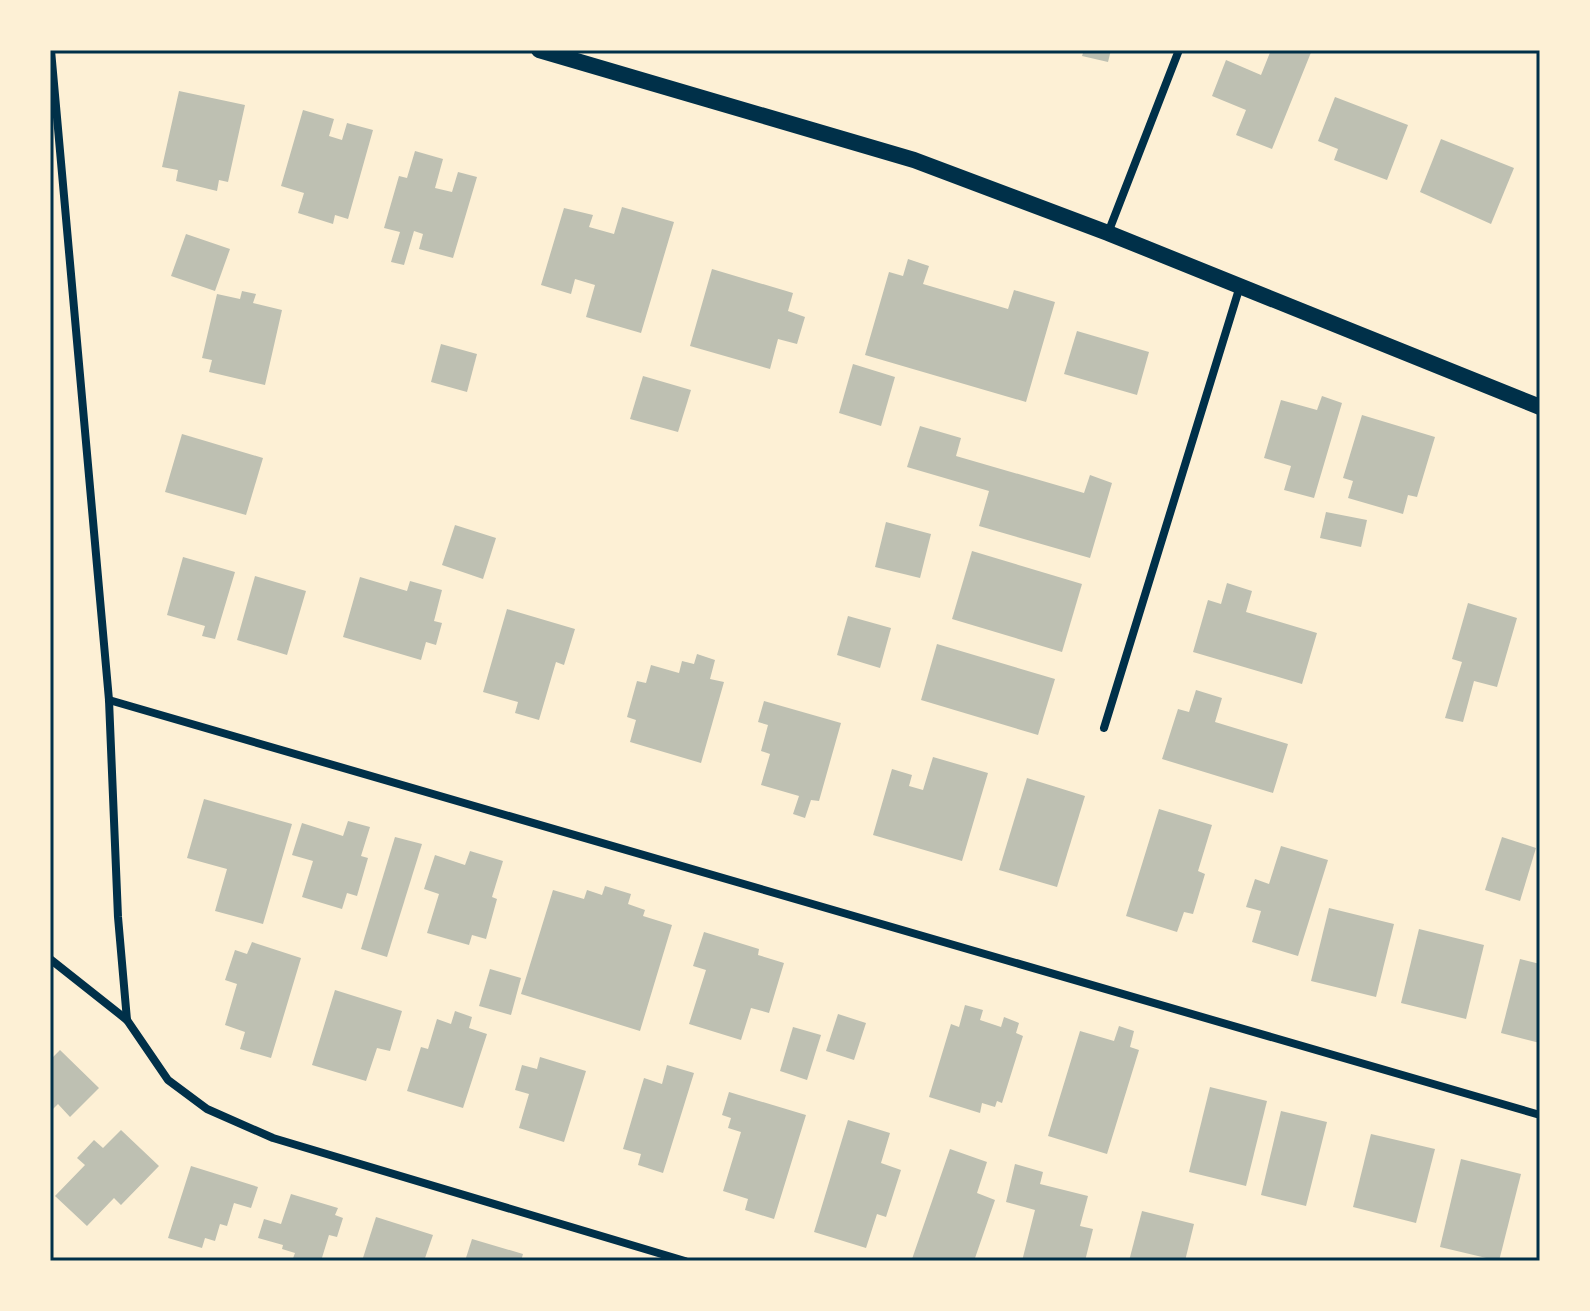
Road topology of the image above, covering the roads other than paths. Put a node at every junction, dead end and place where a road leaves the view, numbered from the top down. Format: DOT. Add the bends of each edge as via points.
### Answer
graph roads {
  1 [pos="51,50"];
  2 [pos="539,50"];
  3 [pos="1179,50"];
  4 [pos="1108,233"];
  5 [pos="1241,285"];
  6 [pos="1540,407"];
  7 [pos="109,700"];
  8 [pos="1104,728"];
  9 [pos="50,959"];
  10 [pos="127,1020"];
  11 [pos="1540,1115"];
  12 [pos="685,1261"];
  1 -- 7 [label="street"];
  2 -- 4 [label="main road" via="914,160"];
  3 -- 4 [label="street"];
  4 -- 5 [label="main road"];
  5 -- 6 [label="main road"];
  5 -- 8 [label="street"];
  7 -- 10 [label="street"];
  7 -- 11 [label="street"];
  9 -- 10 [label="street"];
  10 -- 12 [label="street" via="168,1080 207,1109 273,1138"];
}
